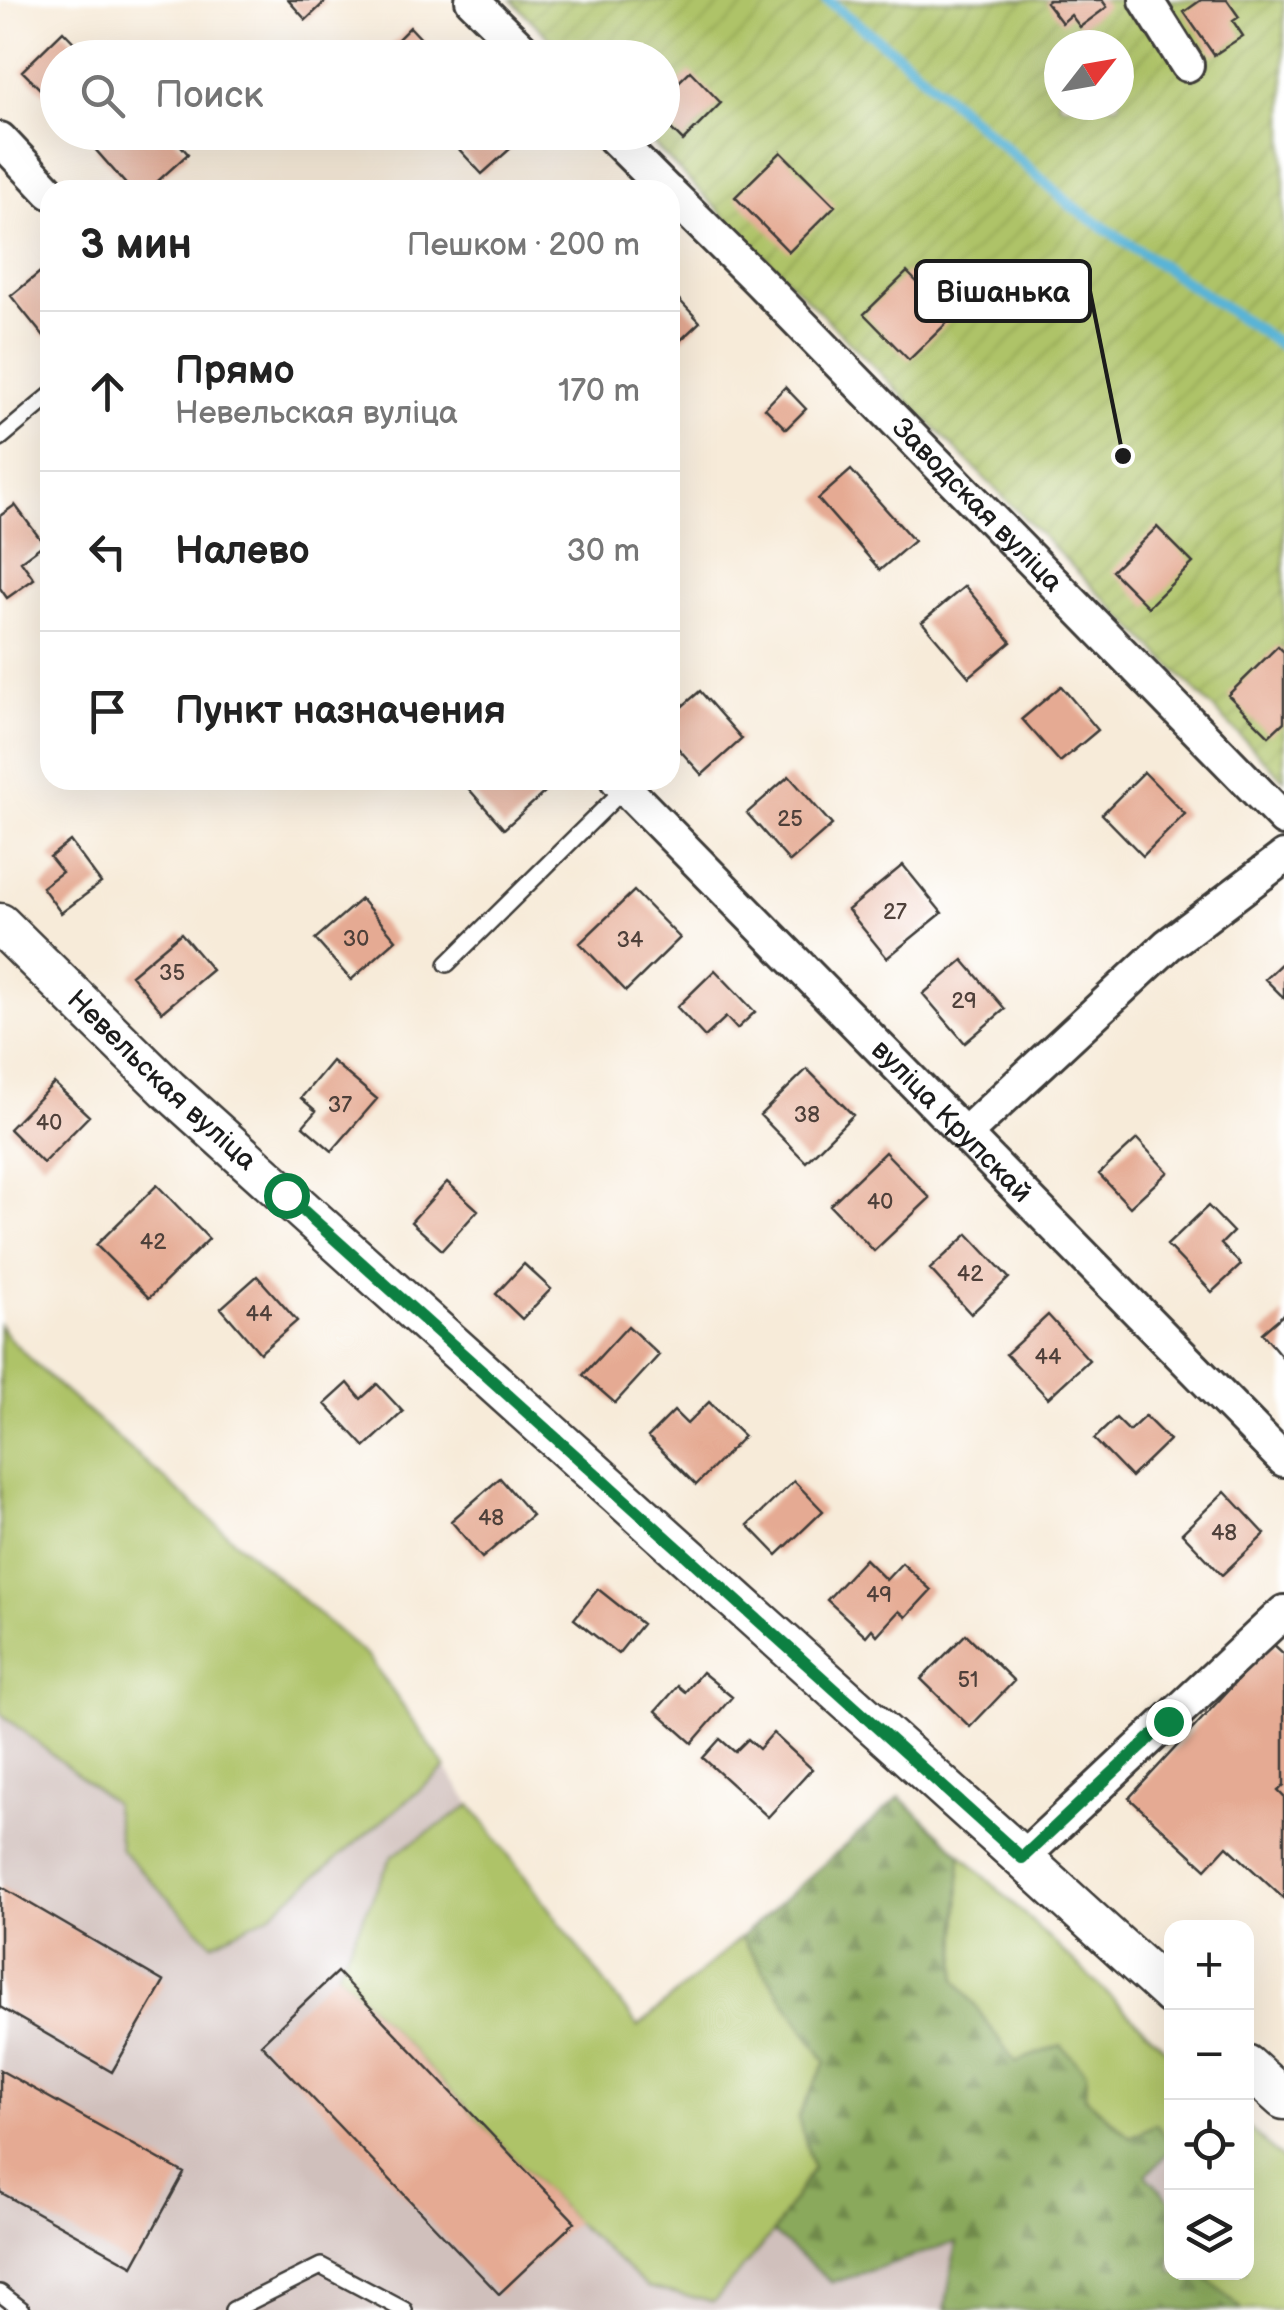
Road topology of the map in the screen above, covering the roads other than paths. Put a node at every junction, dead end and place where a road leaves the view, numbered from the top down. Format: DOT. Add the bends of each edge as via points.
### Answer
graph roads {
  1 [pos="472,0"];
  2 [pos="1146,0"];
  3 [pos="513,40"];
  4 [pos="1187,65"];
  5 [pos="0,139"];
  6 [pos="626,150"];
  7 [pos="656,180"];
  8 [pos="40,181"];
  9 [pos="680,204"];
  10 [pos="40,404"];
  11 [pos="0,438"];
  12 [pos="615,790"];
  13 [pos="627,790"];
  14 [pos="1284,819"];
  15 [pos="1284,857"];
  16 [pos="0,924"];
  17 [pos="447,964"];
  18 [pos="965,1134"];
  19 [pos="1284,1460"];
  20 [pos="1284,1612"];
  21 [pos="1022,1858"];
  22 [pos="1164,1989"];
  23 [pos="1254,2072"];
  24 [pos="1284,2100"];
  25 [pos="0,2293"];
  26 [pos="22,2310"];
  27 [pos="233,2310"];
  28 [pos="404,2310"];
  1 -- 3 [label="street"];
  2 -- 4 [label="street"];
  5 -- 8 [label="street"];
  6 -- 7 [label="street, Заводская вуліца"];
  9 -- 14 [label="street, Заводская вуліца"];
  10 -- 11 [label="lane"];
  12 -- 17 [label="lane"];
  13 -- 18 [label="street, вуліца Крупскай"];
  15 -- 18 [label="street" via="1168,945"];
  16 -- 21 [label="street, Невельская вуліца" via="168,1089"];
  18 -- 19 [label="street, вуліца Крупскай"];
  20 -- 21 [label="street"];
  21 -- 22 [label="street, Невельская вуліца"];
  23 -- 24 [label="street"];
  25 -- 26 [label="lane"];
  27 -- 28 [label="lane" via="321,2266"];
}
